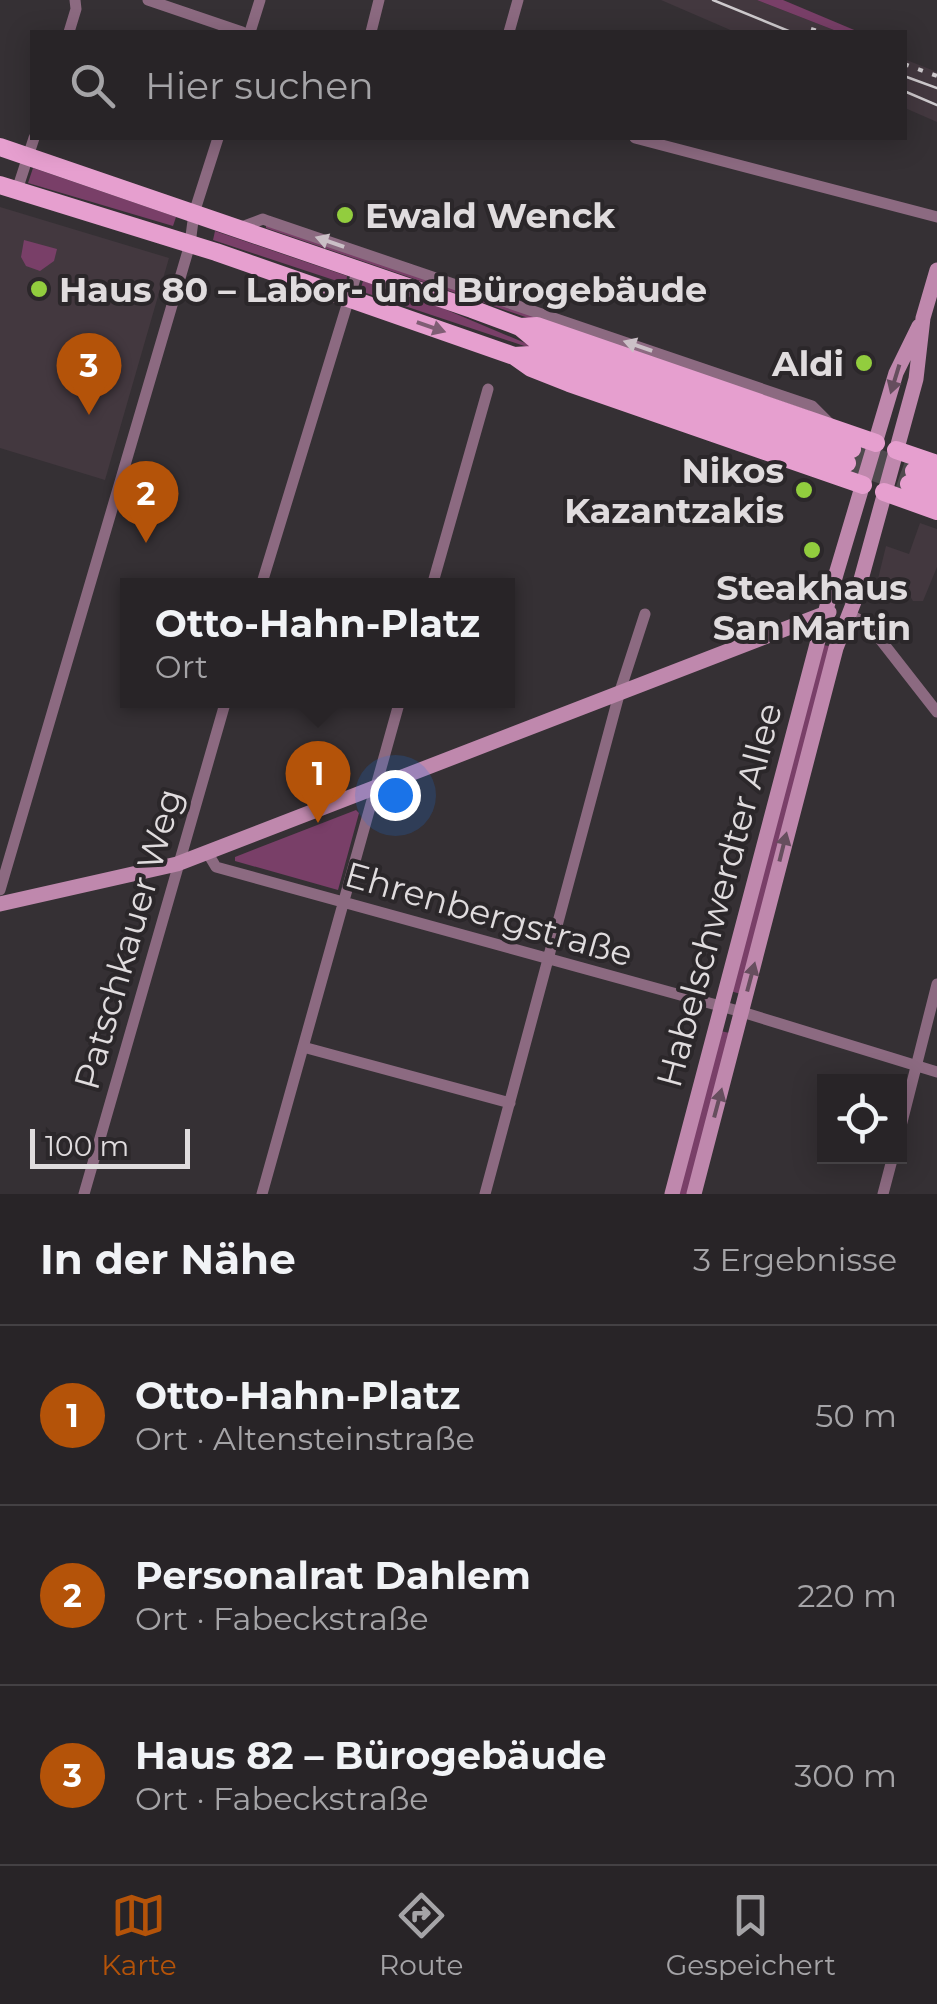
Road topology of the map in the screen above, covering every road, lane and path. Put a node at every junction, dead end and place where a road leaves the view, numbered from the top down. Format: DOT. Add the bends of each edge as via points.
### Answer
graph roads {
  1 [pos="76,0"];
  2 [pos="148,0"];
  3 [pos="260,0"];
  4 [pos="379,0"];
  5 [pos="518,0"];
  6 [pos="70,30"];
  7 [pos="236,30"];
  8 [pos="251,30"];
  9 [pos="372,30"];
  10 [pos="510,30"];
  11 [pos="33,140"];
  12 [pos="217,140"];
  13 [pos="643,140"];
  14 [pos="0,147"];
  15 [pos="28,156"];
  16 [pos="8,188"];
  17 [pos="194,213"];
  18 [pos="937,217"];
  19 [pos="239,228"];
  20 [pos="190,244"];
  21 [pos="358,269"];
  22 [pos="937,270"];
  23 [pos="349,298"];
  24 [pos="923,318"];
  25 [pos="520,327"];
  26 [pos="514,356"];
  27 [pos="488,389"];
  28 [pos="836,430"];
  29 [pos="876,443"];
  30 [pos="896,450"];
  31 [pos="937,464"];
  32 [pos="937,478"];
  33 [pos="863,485"];
  34 [pos="884,492"];
  35 [pos="937,494"];
  36 [pos="937,510"];
  37 [pos="263,578"];
  38 [pos="434,578"];
  39 [pos="825,612"];
  40 [pos="645,614"];
  41 [pos="849,614"];
  42 [pos="620,691"];
  43 [pos="224,708"];
  44 [pos="398,708"];
  45 [pos="937,712"];
  46 [pos="376,786"];
  47 [pos="207,852"];
  48 [pos="177,864"];
  49 [pos="0,890"];
  50 [pos="344,902"];
  51 [pos="0,904"];
  52 [pos="548,959"];
  53 [pos="937,984"];
  54 [pos="721,1006"];
  55 [pos="742,1012"];
  56 [pos="304,1047"];
  57 [pos="916,1066"];
  58 [pos="937,1072"];
  59 [pos="907,1102"];
  60 [pos="510,1103"];
  61 [pos="891,1164"];
  62 [pos="84,1194"];
  63 [pos="262,1194"];
  64 [pos="485,1194"];
  65 [pos="672,1194"];
  66 [pos="694,1194"];
  67 [pos="883,1194"];
  1 -- 6 [label="street"];
  2 -- 7 [label="street"];
  3 -- 8 [label="street"];
  4 -- 9 [label="street"];
  5 -- 10 [label="street"];
  11 -- 15 [label="street"];
  12 -- 17 [label="street"];
  13 -- 18 [label="street"];
  14 -- 15 [label="main road"];
  15 -- 16 [label="street"];
  15 -- 17 [label="main road"];
  16 -- 20 [label="main road"];
  17 -- 19 [label="main road"];
  17 -- 20 [label="street"];
  19 -- 21 [label="main road"];
  28 -- 19 [label="street, one-way" via="812,406 263,219"];
  20 -- 23 [label="main road"];
  20 -- 49 [label="street"];
  21 -- 23 [label="street"];
  21 -- 25 [label="main road"];
  22 -- 24 [label="main road"];
  23 -- 26 [label="main road, one-way"];
  23 -- 37 [label="street"];
  24 -- 29 [label="main road, Habelschwerdter Allee, one-way" via="901,360"];
  24 -- 30 [label="main road, Habelschwerdter Allee" via="916,379"];
  25 -- 26 [label="main road" via="537,341 849,456 532,355"];
  25 -- 28 [label="main road" via="537,326"];
  26 -- 33 [label="main road" via="569,383"];
  27 -- 38 [label="street"];
  28 -- 29 [label="main road"];
  29 -- 30 [label="main road"];
  29 -- 33 [label="main road, Habelschwerdter Allee"];
  30 -- 31 [label="main road"];
  30 -- 34 [label="main road, Habelschwerdter Allee"];
  32 -- 35 [label="main road" via="912,478"];
  33 -- 34 [label="main road"];
  33 -- 39 [label="main road, Habelschwerdter Allee"];
  34 -- 36 [label="main road"];
  34 -- 41 [label="main road, Habelschwerdter Allee"];
  39 -- 41 [label="main road"];
  39 -- 42 [label="main road"];
  39 -- 54 [label="main road, Habelschwerdter Allee"];
  40 -- 42 [label="street"];
  41 -- 45 [label="street" via="869,625"];
  55 -- 41 [label="main road, Habelschwerdter Allee, one-way"];
  42 -- 46 [label="main road"];
  42 -- 52 [label="street"];
  43 -- 48 [label="street, Patschkauer Weg"];
  44 -- 46 [label="street"];
  46 -- 47 [label="main road"];
  46 -- 50 [label="street"];
  47 -- 48 [label="main road"];
  47 -- 50 [label="street, Ehrenbergstraße" via="216,867"];
  48 -- 51 [label="main road"];
  48 -- 62 [label="street, Patschkauer Weg"];
  50 -- 52 [label="street, Ehrenbergstraße"];
  50 -- 56 [label="street"];
  52 -- 54 [label="street, Ehrenbergstraße"];
  52 -- 60 [label="street"];
  53 -- 57 [label="street"];
  54 -- 55 [label="street, Ehrenbergstraße"];
  54 -- 65 [label="main road, Habelschwerdter Allee"];
  55 -- 57 [label="street, Ehrenbergstraße"];
  66 -- 55 [label="main road, Habelschwerdter Allee, one-way"];
  56 -- 60 [label="street"];
  56 -- 63 [label="street"];
  57 -- 58 [label="street, Ehrenbergstraße"];
  57 -- 59 [label="street"];
  60 -- 64 [label="street"];
  61 -- 67 [label="street"];
}
